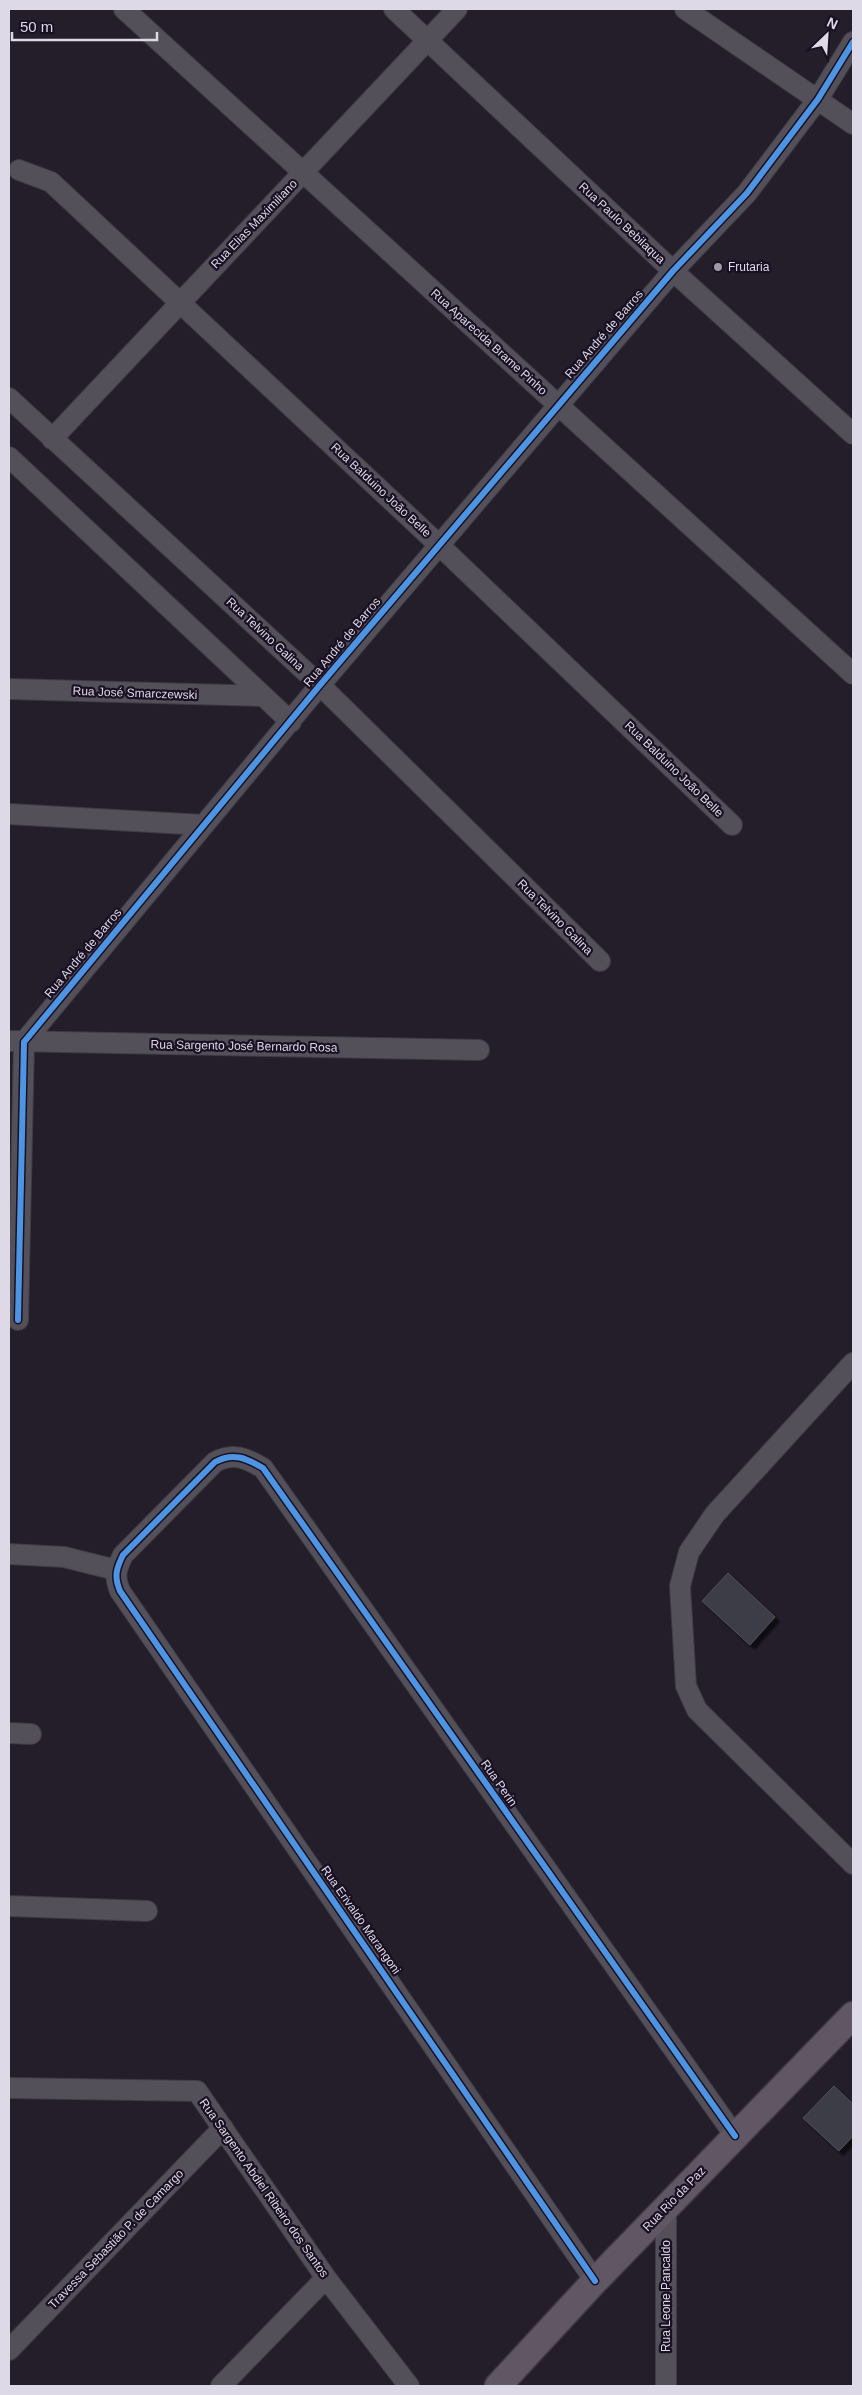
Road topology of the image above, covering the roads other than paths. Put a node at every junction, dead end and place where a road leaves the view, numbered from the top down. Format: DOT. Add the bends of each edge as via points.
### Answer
graph roads {
  1 [pos="124,9"];
  2 [pos="394,9"];
  3 [pos="457,9"];
  4 [pos="685,9"];
  5 [pos="427,39"];
  6 [pos="853,42"];
  7 [pos="818,99"];
  8 [pos="853,124"];
  9 [pos="19,170"];
  10 [pos="303,172"];
  11 [pos="673,271"];
  12 [pos="179,302"];
  13 [pos="9,398"];
  14 [pos="558,405"];
  15 [pos="853,434"];
  16 [pos="52,439"];
  17 [pos="9,457"];
  18 [pos="439,545"];
  19 [pos="853,674"];
  20 [pos="320,685"];
  21 [pos="9,689"];
  22 [pos="262,696"];
  23 [pos="291,722"];
  24 [pos="9,814"];
  25 [pos="204,825"];
  26 [pos="732,825"];
  27 [pos="600,961"];
  28 [pos="16,1042"];
  29 [pos="479,1050"];
  30 [pos="18,1320"];
  31 [pos="853,1363"];
  32 [pos="9,1554"];
  33 [pos="116,1570"];
  34 [pos="9,1733"];
  35 [pos="32,1734"];
  36 [pos="853,1864"];
  37 [pos="9,1906"];
  38 [pos="147,1911"];
  39 [pos="853,2015"];
  40 [pos="9,2088"];
  41 [pos="222,2128"];
  42 [pos="735,2136"];
  43 [pos="666,2207"];
  44 [pos="326,2278"];
  45 [pos="595,2280"];
  46 [pos="9,2350"];
  47 [pos="221,2386"];
  48 [pos="409,2386"];
  49 [pos="498,2386"];
  50 [pos="666,2386"];
  1 -- 10 [label="street, Rua Aparecida Brame Pinho"];
  2 -- 5 [label="street, Rua Paulo Bebilaqua"];
  3 -- 5 [label="street, Rua Elias Maximiliano"];
  4 -- 7 [label="street"];
  5 -- 10 [label="street, Rua Elias Maximiliano"];
  5 -- 11 [label="street, Rua Paulo Bebilaqua"];
  6 -- 7 [label="street, Rua André de Barros"];
  7 -- 8 [label="street"];
  7 -- 11 [label="street, Rua André de Barros" via="746,193"];
  9 -- 12 [label="street, Rua Balduino João Belle" via="51,182"];
  10 -- 12 [label="street, Rua Elias Maximiliano"];
  10 -- 14 [label="street, Rua Aparecida Brame Pinho"];
  11 -- 14 [label="street, Rua André de Barros"];
  11 -- 15 [label="street, Rua Paulo Bebilaqua"];
  12 -- 16 [label="street, Rua Elias Maximiliano"];
  12 -- 18 [label="street, Rua Balduino João Belle"];
  13 -- 16 [label="street, Rua Telvino Galina"];
  14 -- 18 [label="street, Rua André de Barros"];
  14 -- 19 [label="street, Rua Aparecida Brame Pinho"];
  16 -- 20 [label="street, Rua Telvino Galina"];
  17 -- 22 [label="street"];
  18 -- 20 [label="street, Rua André de Barros"];
  18 -- 26 [label="street, Rua Balduino João Belle"];
  20 -- 23 [label="street, Rua André de Barros"];
  20 -- 27 [label="street, Rua Telvino Galina"];
  21 -- 22 [label="street, Rua José Smarczewski"];
  22 -- 23 [label="street"];
  23 -- 25 [label="street, Rua André de Barros"];
  24 -- 25 [label="street"];
  25 -- 28 [label="street, Rua André de Barros"];
  28 -- 29 [label="street, Rua Sargento José Bernardo Rosa"];
  28 -- 30 [label="street"];
  31 -- 36 [label="street" via="715,1514 688,1552 680,1586 686,1686 697,1710"];
  32 -- 33 [label="street" via="64,1557"];
  33 -- 42 [label="street, Rua Perin" via="123,1555 214,1462 235,1456 263,1468"];
  33 -- 45 [label="street, Rua Erivaldo Marangoni" via="120,1591"];
  34 -- 35 [label="street"];
  37 -- 38 [label="street"];
  39 -- 42 [label="main road, Rua Rio da Paz"];
  40 -- 41 [label="street, Rua Sargento Abdiel Ribeiro dos Santos" via="197,2091"];
  41 -- 44 [label="street, Rua Sargento Abdiel Ribeiro dos Santos"];
  41 -- 46 [label="street, Travessa Sebastião P. de Camargo"];
  42 -- 43 [label="main road, Rua Rio da Paz"];
  43 -- 45 [label="main road, Rua Rio da Paz"];
  43 -- 50 [label="street, Rua Leone Pancaldo"];
  44 -- 47 [label="street"];
  44 -- 48 [label="street, Rua Sargento Abdiel Ribeiro dos Santos"];
  45 -- 49 [label="main road, Rua Rio da Paz"];
}
